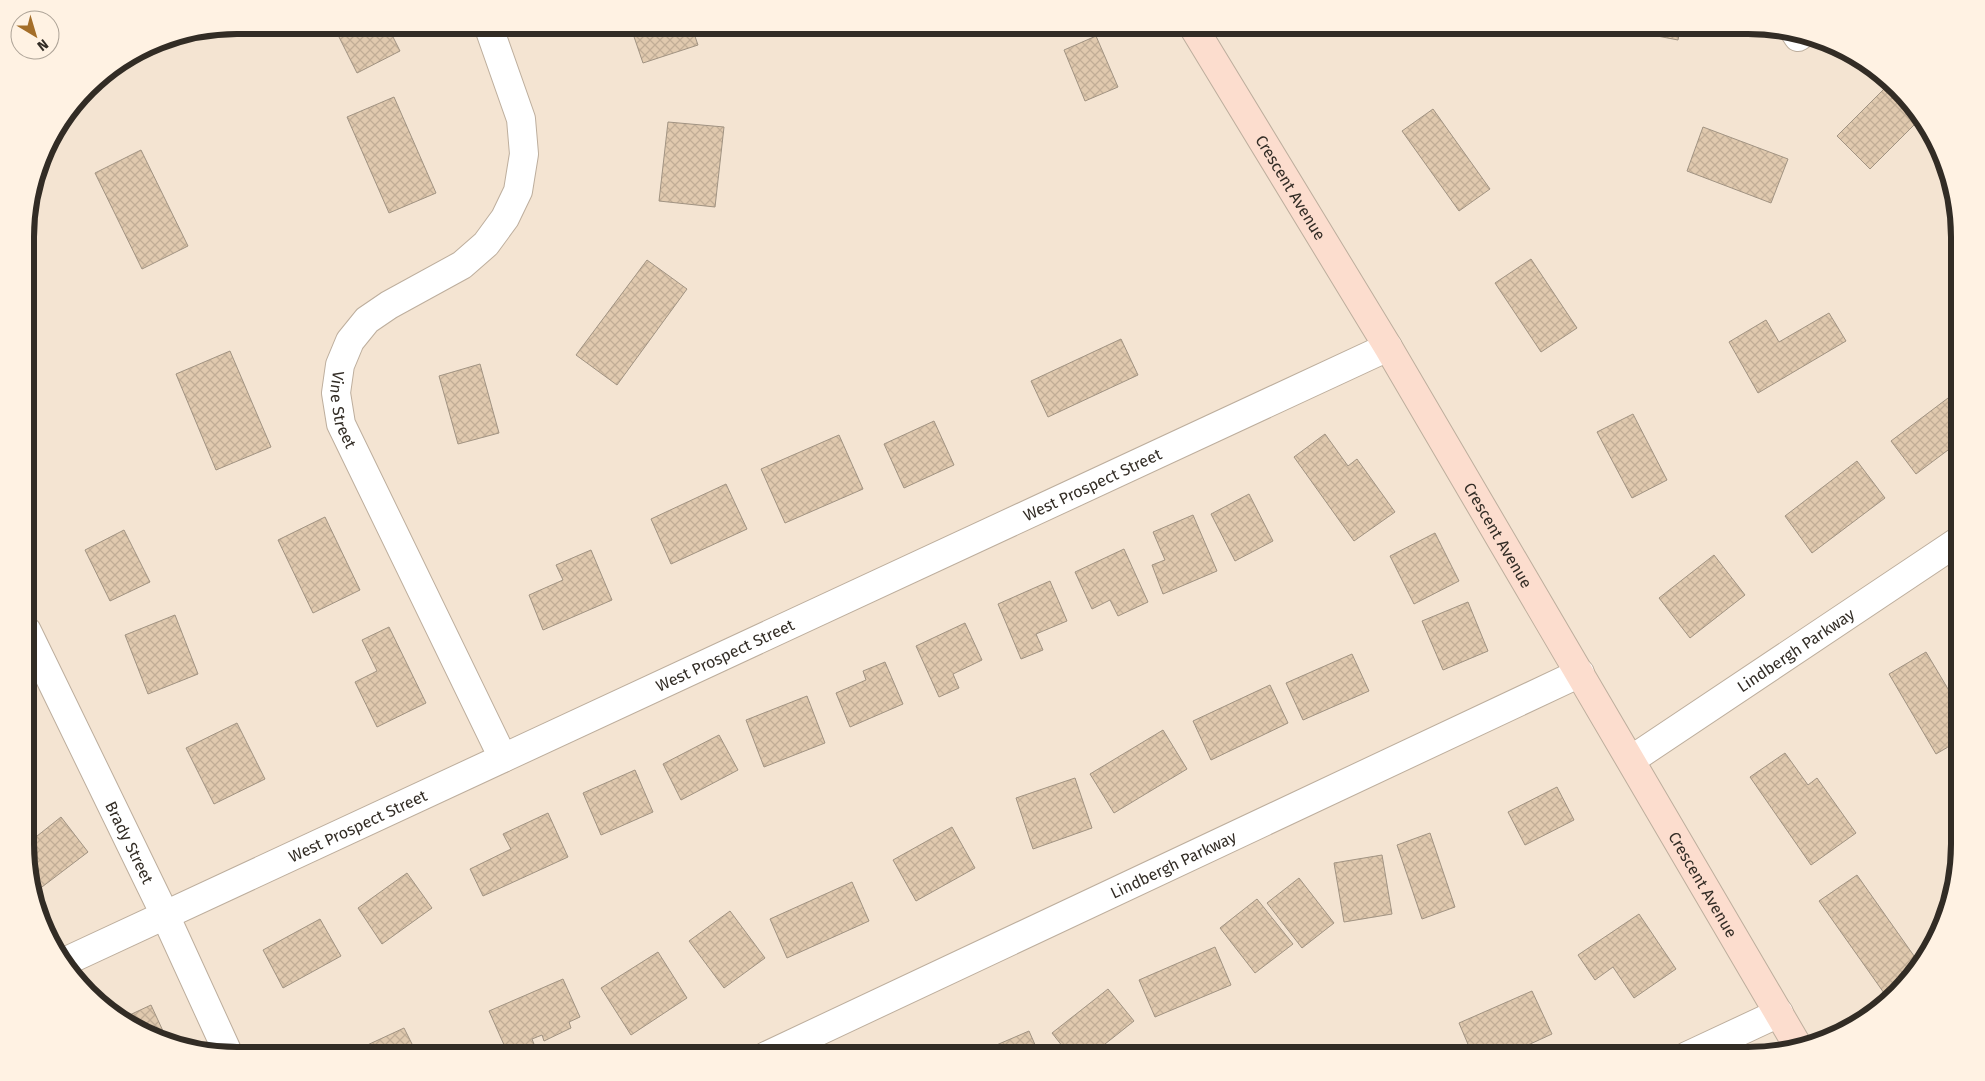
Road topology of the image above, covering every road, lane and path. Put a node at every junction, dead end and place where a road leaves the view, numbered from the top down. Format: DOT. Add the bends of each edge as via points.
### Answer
graph roads {
  1 [pos="491,34"];
  2 [pos="1197,34"];
  3 [pos="1388,347"];
  4 [pos="1951,553"];
  5 [pos="34,646"];
  6 [pos="1580,673"];
  7 [pos="503,758"];
  8 [pos="1630,760"];
  9 [pos="165,915"];
  10 [pos="70,959"];
  11 [pos="1779,1013"];
  12 [pos="1795,1041"];
  13 [pos="224,1047"];
  14 [pos="785,1047"];
  15 [pos="1706,1047"];
  1 -- 7 [label="street, Vine Street" via="522,119 524,154 518,191 505,218 474,255 368,320 350,341 340,365 336,393 341,424"];
  2 -- 3 [label="main road, Crescent Avenue"];
  3 -- 6 [label="main road, Crescent Avenue"];
  3 -- 7 [label="street, West Prospect Street"];
  4 -- 8 [label="street, Lindbergh Parkway"];
  5 -- 9 [label="street, Brady Street"];
  6 -- 8 [label="main road, Crescent Avenue"];
  6 -- 14 [label="street, Lindbergh Parkway"];
  7 -- 9 [label="street, West Prospect Street"];
  8 -- 11 [label="main road, Crescent Avenue"];
  9 -- 10 [label="street, West Prospect Street"];
  9 -- 13 [label="street, Brady Street"];
  11 -- 12 [label="main road, Crescent Avenue"];
  11 -- 15 [label="street"];
}
